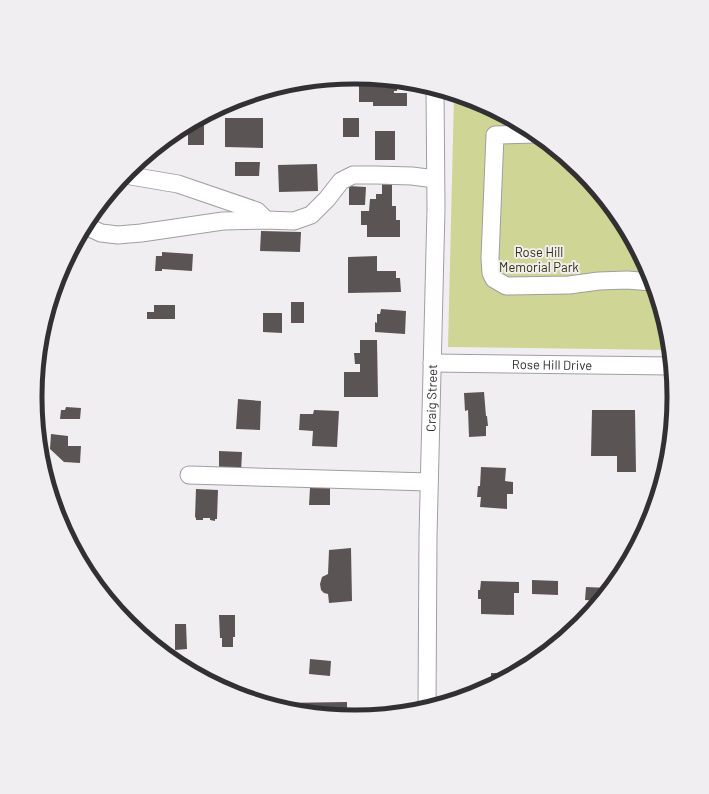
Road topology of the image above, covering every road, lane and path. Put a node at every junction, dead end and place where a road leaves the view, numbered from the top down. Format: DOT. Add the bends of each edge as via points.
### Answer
graph roads {
  1 [pos="435,95"];
  2 [pos="524,134"];
  3 [pos="134,176"];
  4 [pos="435,179"];
  5 [pos="266,220"];
  6 [pos="92,229"];
  7 [pos="644,281"];
  8 [pos="432,362"];
  9 [pos="665,366"];
  10 [pos="189,475"];
  11 [pos="429,482"];
  12 [pos="427,701"];
  1 -- 4 [label="street, Craig Street"];
  2 -- 7 [label="street" via="495,135 490,258 494,279 506,286 516,287 599,281"];
  3 -- 5 [label="street" via="178,184 257,211"];
  4 -- 5 [label="street" via="353,175 341,180 311,215 294,221"];
  4 -- 8 [label="street, Craig Street"];
  5 -- 6 [label="street" via="223,221 118,235"];
  8 -- 9 [label="street, Rose Hill Drive"];
  8 -- 11 [label="street, Craig Street"];
  10 -- 11 [label="street"];
  11 -- 12 [label="street, Craig Street"];
}
